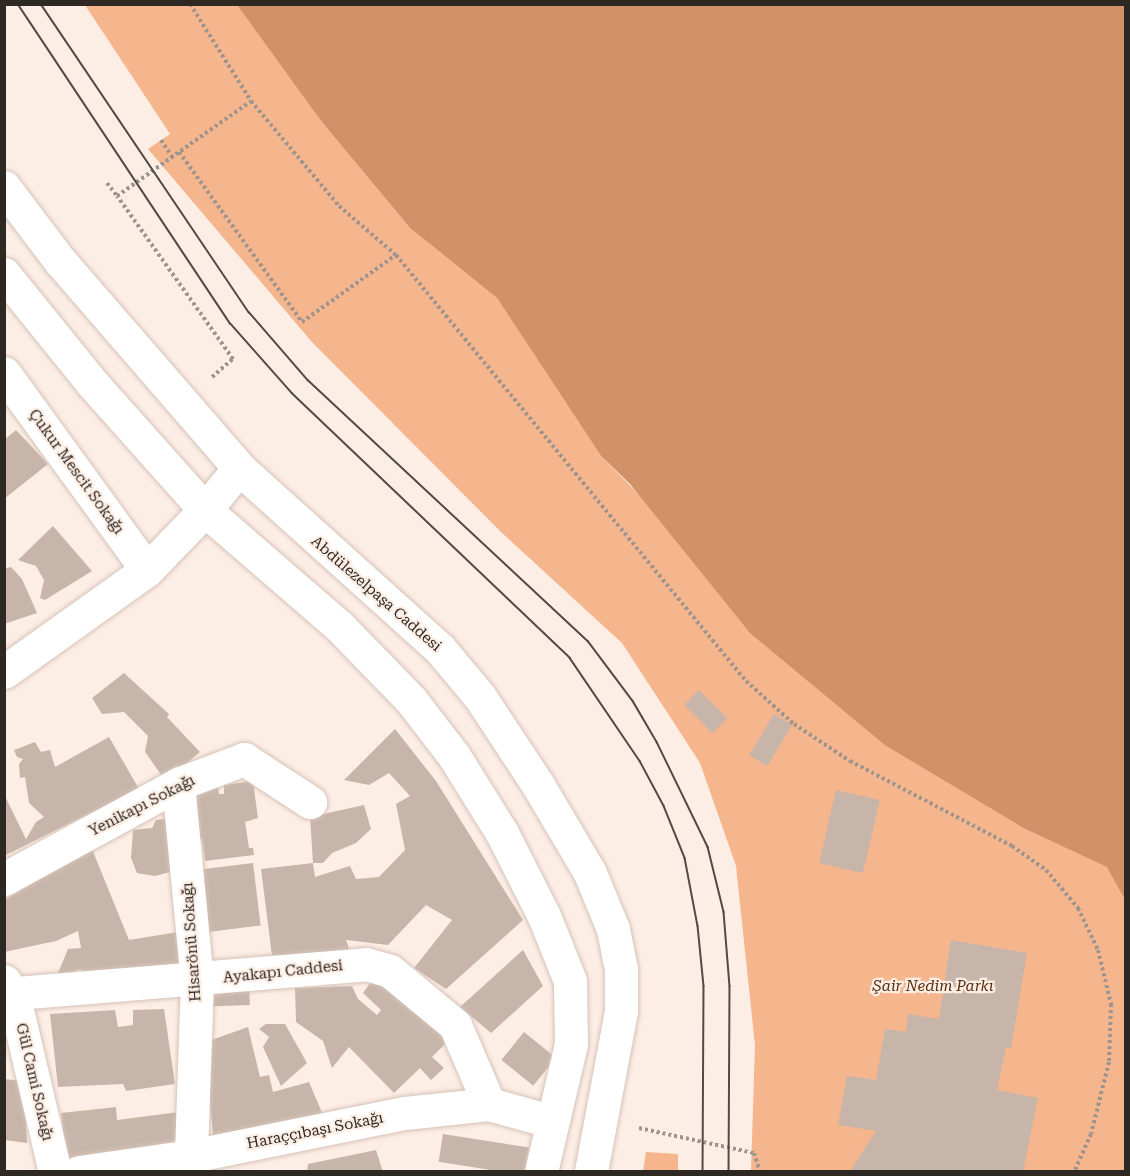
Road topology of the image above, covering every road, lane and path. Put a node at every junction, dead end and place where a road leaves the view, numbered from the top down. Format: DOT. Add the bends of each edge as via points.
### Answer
graph roads {
  1 [pos="190,4"];
  2 [pos="251,101"];
  3 [pos="161,140"];
  4 [pos="179,153"];
  5 [pos="172,157"];
  6 [pos="107,183"];
  7 [pos="4,187"];
  8 [pos="117,196"];
  9 [pos="396,255"];
  10 [pos="4,274"];
  11 [pos="4,373"];
  12 [pos="181,403"];
  13 [pos="239,468"];
  14 [pos="205,510"];
  15 [pos="147,570"];
  16 [pos="4,672"];
  17 [pos="178,784"];
  18 [pos="310,802"];
  19 [pos="4,879"];
  20 [pos="197,981"];
  21 [pos="7,989"];
  22 [pos="489,1104"];
  23 [pos="601,1120"];
  24 [pos="550,1121"];
  25 [pos="192,1164"];
  26 [pos="55,1172"];
  27 [pos="78,1172"];
  28 [pos="541,1172"];
  29 [pos="591,1172"];
  30 [pos="760,1172"];
  31 [pos="1074,1172"];
  1 -- 2 [label="path"];
  2 -- 4 [label="path"];
  2 -- 9 [label="path" via="339,206"];
  3 -- 5 [label="path"];
  4 -- 5 [label="path"];
  4 -- 9 [label="path" via="302,322"];
  5 -- 8 [label="path"];
  6 -- 8 [label="path"];
  7 -- 12 [label="main road, Abdülezelpaşa Caddesi" via="60,261"];
  8 -- 12 [label="path" via="234,359"];
  9 -- 31 [label="path" via="746,681 794,724 850,761 1012,846 1046,870 1078,908 1098,950 1111,1004 1109,1062 1091,1134"];
  10 -- 14 [label="main road" via="92,383"];
  11 -- 15 [label="main road, Çukur Mescit Sokağı"];
  12 -- 13 [label="main road, Abdülezelpaşa Caddesi"];
  13 -- 14 [label="main road"];
  13 -- 23 [label="main road, Abdülezelpaşa Caddesi" via="440,649 480,697 590,873 613,929 621,969 621,1011"];
  14 -- 15 [label="main road"];
  14 -- 24 [label="main road" via="339,626 411,700 453,756 502,833 544,916 570,981 571,1044"];
  15 -- 16 [label="main road"];
  17 -- 18 [label="main road, Yenikapı Sokağı" via="244,759"];
  17 -- 19 [label="main road, Yenikapı Sokağı"];
  17 -- 20 [label="main road, Hisarönü Sokağı"];
  20 -- 21 [label="main road, Ayakapı Caddesi"];
  20 -- 22 [label="main road, Ayakapı Caddesi" via="366,964 390,970 455,1025"];
  20 -- 25 [label="main road, Hisarönü Sokağı"];
  21 -- 26 [label="main road, Gül Cami Sokağı"];
  22 -- 24 [label="main road, Haraççıbaşı Sokağı"];
  22 -- 25 [label="main road, Haraççıbaşı Sokağı" via="405,1113"];
  23 -- 29 [label="main road, Abdülezelpaşa Caddesi"];
  23 -- 30 [label="path" via="754,1153"];
  24 -- 28 [label="main road"];
  25 -- 27 [label="main road, Haraççıbaşı Sokağı"];
}
